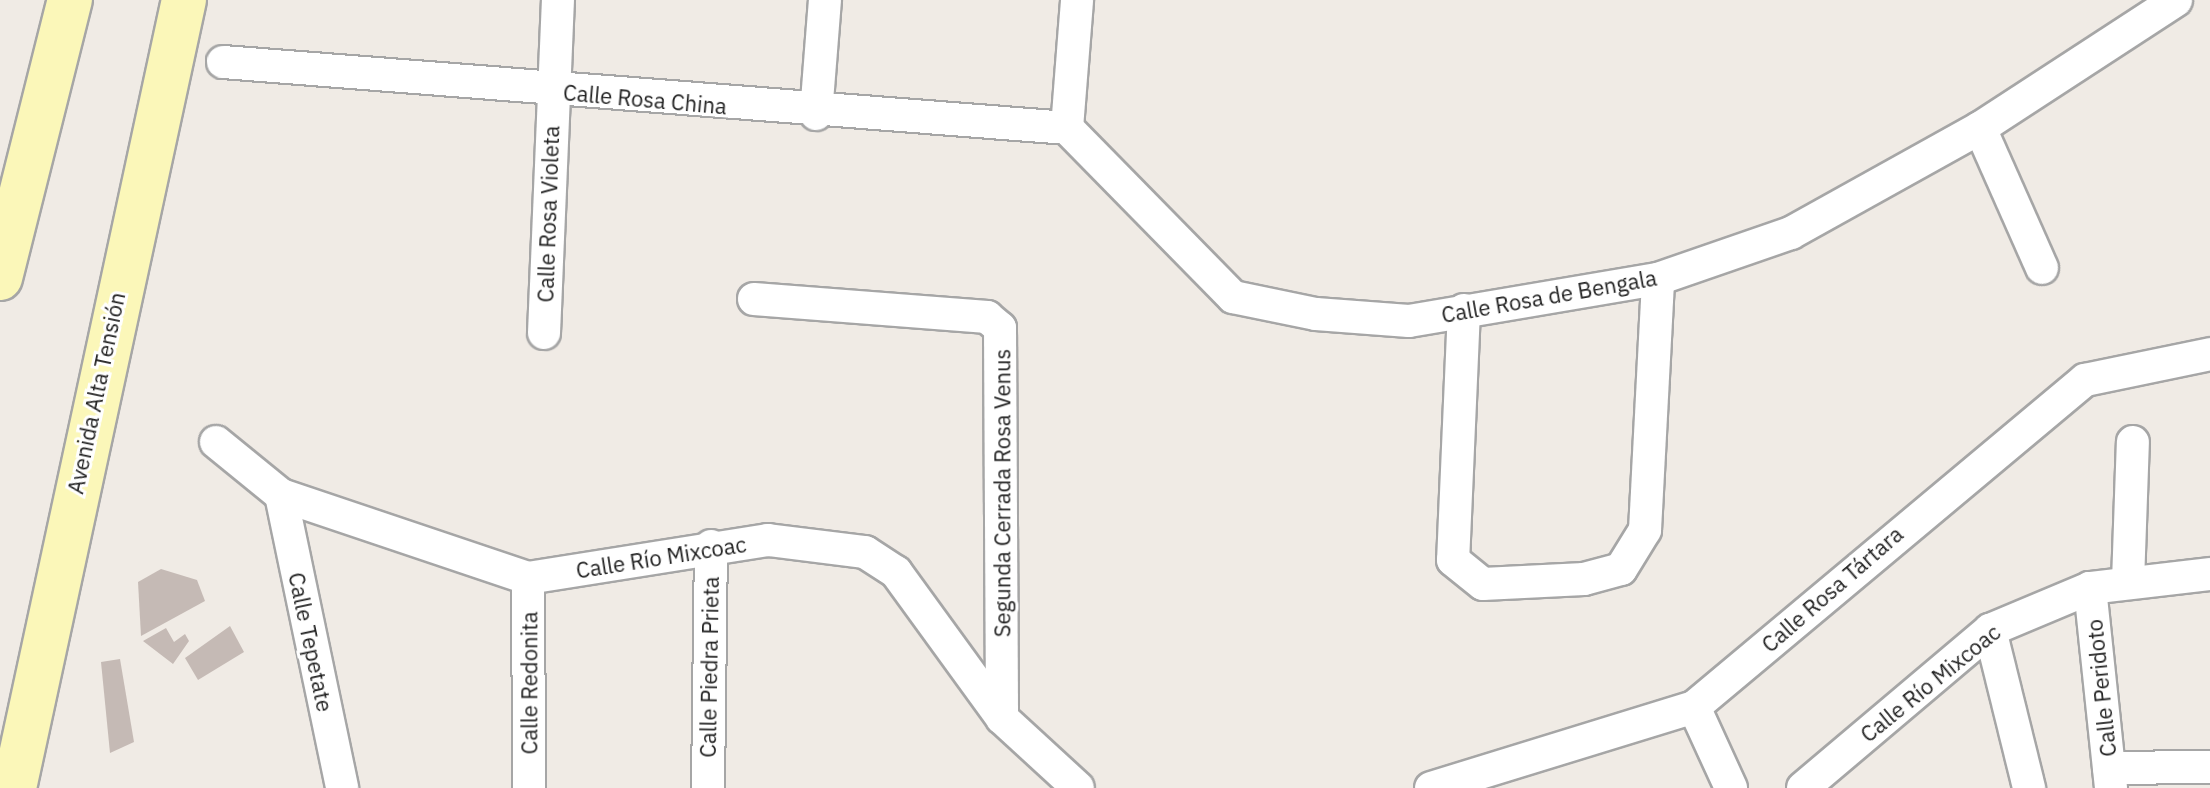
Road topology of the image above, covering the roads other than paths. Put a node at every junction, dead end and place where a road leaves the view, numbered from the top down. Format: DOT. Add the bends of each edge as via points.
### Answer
graph roads {
  1 [pos="70,0"];
  2 [pos="184,0"];
  3 [pos="558,0"];
  4 [pos="825,0"];
  5 [pos="1077,0"];
  6 [pos="2176,0"];
  7 [pos="223,62"];
  8 [pos="551,92"];
  9 [pos="816,114"];
  10 [pos="1067,128"];
  11 [pos="1980,128"];
  12 [pos="2042,268"];
  13 [pos="0,278"];
  14 [pos="1658,279"];
  15 [pos="754,299"];
  16 [pos="1464,310"];
  17 [pos="544,333"];
  18 [pos="2210,354"];
  19 [pos="216,442"];
  20 [pos="2133,442"];
  21 [pos="281,495"];
  22 [pos="711,546"];
  23 [pos="2210,574"];
  24 [pos="528,578"];
  25 [pos="2128,582"];
  26 [pos="2090,588"];
  27 [pos="1990,630"];
  28 [pos="1694,707"];
  29 [pos="1002,718"];
  30 [pos="2210,767"];
  31 [pos="1507,775"];
  32 [pos="2110,778"];
  33 [pos="14,788"];
  34 [pos="342,788"];
  35 [pos="529,788"];
  36 [pos="708,788"];
  37 [pos="1078,788"];
  38 [pos="1431,788"];
  39 [pos="1731,788"];
  40 [pos="1803,788"];
  41 [pos="2029,788"];
  1 -- 13 [label="main road"];
  2 -- 33 [label="main road, Avenida Alta Tensión"];
  3 -- 8 [label="street, Calle Rosa Violeta"];
  4 -- 9 [label="street"];
  5 -- 10 [label="street"];
  6 -- 11 [label="street, Calle Rosa de Bengala"];
  7 -- 8 [label="street, Calle Rosa China"];
  8 -- 9 [label="street, Calle Rosa China"];
  8 -- 17 [label="street, Calle Rosa Violeta"];
  9 -- 10 [label="street, Calle Rosa China"];
  10 -- 16 [label="street, Calle Rosa de Bengala" via="1233,297 1375,319"];
  11 -- 12 [label="street"];
  11 -- 14 [label="street, Calle Rosa de Bengala" via="1791,233"];
  14 -- 16 [label="street, Calle Rosa de Bengala"];
  14 -- 16 [label="street" via="1645,530 1631,561 1607,575 1502,587 1458,570 1450,544"];
  15 -- 29 [label="street, Segunda Cerrada Rosa Venus" via="987,317 1000,328"];
  18 -- 28 [label="street, Calle Rosa Tártara" via="2085,380"];
  19 -- 21 [label="street, Calle Río Mixcoac"];
  20 -- 25 [label="street"];
  21 -- 24 [label="street, Calle Río Mixcoac"];
  21 -- 34 [label="street, Calle Tepetate"];
  22 -- 24 [label="street, Calle Río Mixcoac"];
  22 -- 29 [label="street, Calle Río Mixcoac" via="768,540 865,552 896,572 925,606"];
  22 -- 36 [label="street, Calle Piedra Prieta"];
  23 -- 25 [label="street, Calle Río Mixcoac"];
  24 -- 35 [label="street, Calle Redonita"];
  25 -- 26 [label="street, Calle Río Mixcoac"];
  26 -- 27 [label="street, Calle Río Mixcoac"];
  26 -- 32 [label="street, Calle Peridoto"];
  27 -- 40 [label="street, Calle Río Mixcoac"];
  27 -- 41 [label="street"];
  28 -- 31 [label="street, Calle Rosa Tártara"];
  28 -- 39 [label="street"];
  29 -- 37 [label="street, Calle Río Mixcoac"];
  30 -- 32 [label="street"];
  31 -- 38 [label="street, Calle Rosa Tártara"];
}
